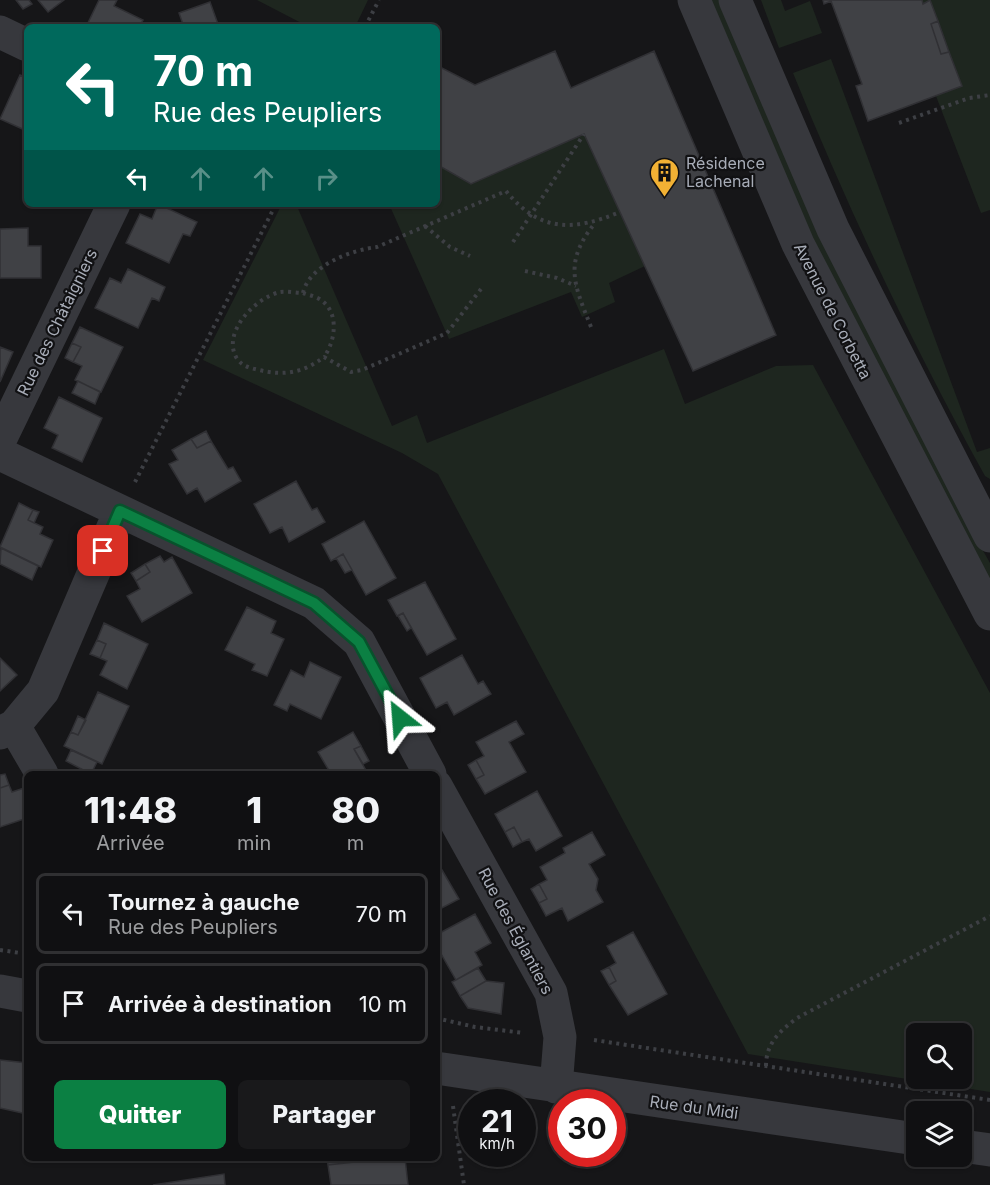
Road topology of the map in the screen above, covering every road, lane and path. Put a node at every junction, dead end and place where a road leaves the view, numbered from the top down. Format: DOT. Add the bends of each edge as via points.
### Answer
graph roads {
  1 [pos="379,0"];
  2 [pos="694,0"];
  3 [pos="735,0"];
  4 [pos="367,24"];
  5 [pos="0,32"];
  6 [pos="24,44"];
  7 [pos="990,95"];
  8 [pos="899,123"];
  9 [pos="584,134"];
  10 [pos="113,207"];
  11 [pos="274,207"];
  12 [pos="620,213"];
  13 [pos="531,214"];
  14 [pos="595,223"];
  15 [pos="425,226"];
  16 [pos="513,242"];
  17 [pos="470,256"];
  18 [pos="525,270"];
  19 [pos="576,286"];
  20 [pos="481,289"];
  21 [pos="303,293"];
  22 [pos="591,327"];
  23 [pos="324,357"];
  24 [pos="0,440"];
  25 [pos="0,454"];
  26 [pos="120,511"];
  27 [pos="990,536"];
  28 [pos="990,615"];
  29 [pos="7,730"];
  30 [pos="40,771"];
  31 [pos="428,771"];
  32 [pos="440,793"];
  33 [pos="990,916"];
  34 [pos="0,950"];
  35 [pos="24,954"];
  36 [pos="0,991"];
  37 [pos="24,995"];
  38 [pos="440,1019"];
  39 [pos="560,1037"];
  40 [pos="766,1066"];
  41 [pos="442,1069"];
  42 [pos="556,1087"];
  43 [pos="990,1100"];
  44 [pos="906,1138"];
  45 [pos="972,1147"];
  46 [pos="990,1150"];
  47 [pos="464,1185"];
  1 -- 4 [label="path"];
  2 -- 28 [label="street, Avenue de Corbetta" via="798,244"];
  3 -- 27 [label="street" via="833,229"];
  5 -- 6 [label="street"];
  7 -- 8 [label="path" via="969,98"];
  9 -- 13 [label="path"];
  10 -- 24 [label="street, Rue des Châtaigniers"];
  11 -- 26 [label="path"];
  12 -- 14 [label="path"];
  13 -- 14 [label="path" via="551,224 571,227"];
  13 -- 15 [label="path" via="506,191"];
  13 -- 16 [label="path"];
  14 -- 19 [label="path" via="576,252"];
  15 -- 17 [label="path" via="450,247"];
  15 -- 21 [label="path" via="377,247 360,249 317,271 305,283"];
  18 -- 19 [label="path"];
  19 -- 22 [label="path"];
  20 -- 23 [label="path" via="447,333 391,358 351,372"];
  21 -- 23 [label="path" via="323,301 333,317 332,340"];
  21 -- 23 [label="path" via="282,292 264,298 234,333 234,351 246,367 274,373 289,374"];
  25 -- 26 [label="street"];
  26 -- 29 [label="street" via="43,691"];
  26 -- 31 [label="street" via="314,603 359,642"];
  29 -- 30 [label="street"];
  32 -- 39 [label="street, Rue des Églantiers" via="551,993"];
  33 -- 40 [label="path" via="797,1018 768,1048"];
  34 -- 35 [label="path"];
  36 -- 37 [label="street"];
  38 -- 39 [label="path"];
  39 -- 40 [label="path"];
  39 -- 42 [label="street, Rue des Églantiers"];
  40 -- 43 [label="path"];
  41 -- 42 [label="street, Rue du Midi"];
  41 -- 47 [label="path"];
  42 -- 44 [label="street, Rue du Midi"];
  45 -- 46 [label="street"];
}
